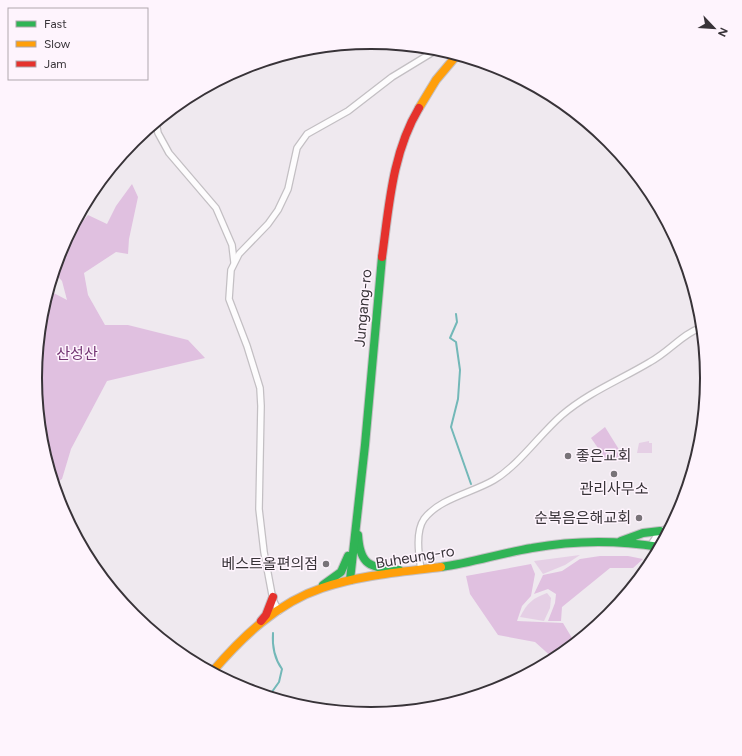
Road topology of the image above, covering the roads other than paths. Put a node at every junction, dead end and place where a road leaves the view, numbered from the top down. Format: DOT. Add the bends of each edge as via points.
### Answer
graph roads {
  1 [pos="429,54"];
  2 [pos="453,59"];
  3 [pos="157,128"];
  4 [pos="234,263"];
  5 [pos="696,329"];
  6 [pos="358,502"];
  7 [pos="663,530"];
  8 [pos="660,531"];
  9 [pos="354,534"];
  10 [pos="618,542"];
  11 [pos="650,546"];
  12 [pos="654,546"];
  13 [pos="421,570"];
  14 [pos="410,572"];
  15 [pos="350,580"];
  16 [pos="314,591"];
  17 [pos="273,597"];
  18 [pos="279,612"];
  19 [pos="256,627"];
  20 [pos="216,668"];
  1 -- 4 [label="street" via="392,77 348,111 307,134 297,148 288,189 278,210"];
  2 -- 6 [label="main road, Jungang-ro" via="436,80 412,120 391,188"];
  3 -- 4 [label="street" via="169,153 216,208 232,245"];
  4 -- 17 [label="street" via="229,282 229,298 256,372 261,402 260,509 264,552"];
  5 -- 13 [label="street" via="651,362 598,390 571,408 494,479 432,510 422,521 419,535"];
  6 -- 9 [label="main road, Jungang-ro"];
  6 -- 14 [label="main road" via="358,540 364,561 374,568"];
  7 -- 8 [label="street"];
  8 -- 10 [label="main road"];
  8 -- 11 [label="street"];
  9 -- 15 [label="main road, Jungang-ro"];
  9 -- 16 [label="main road" via="347,562 341,572"];
  10 -- 11 [label="main road, Buheung-ro"];
  10 -- 13 [label="main road, Buheung-ro" via="602,540 559,544"];
  11 -- 12 [label="main road, Buheung-ro"];
  13 -- 14 [label="main road, Buheung-ro"];
  14 -- 15 [label="main road, Buheung-ro"];
  15 -- 16 [label="main road, Buheung-ro"];
  16 -- 18 [label="main road, Buheung-ro"];
  17 -- 18 [label="street"];
  17 -- 19 [label="main road" via="266,614"];
  18 -- 19 [label="main road, Buheung-ro"];
  19 -- 20 [label="main road, Buheung-ro"];
}
